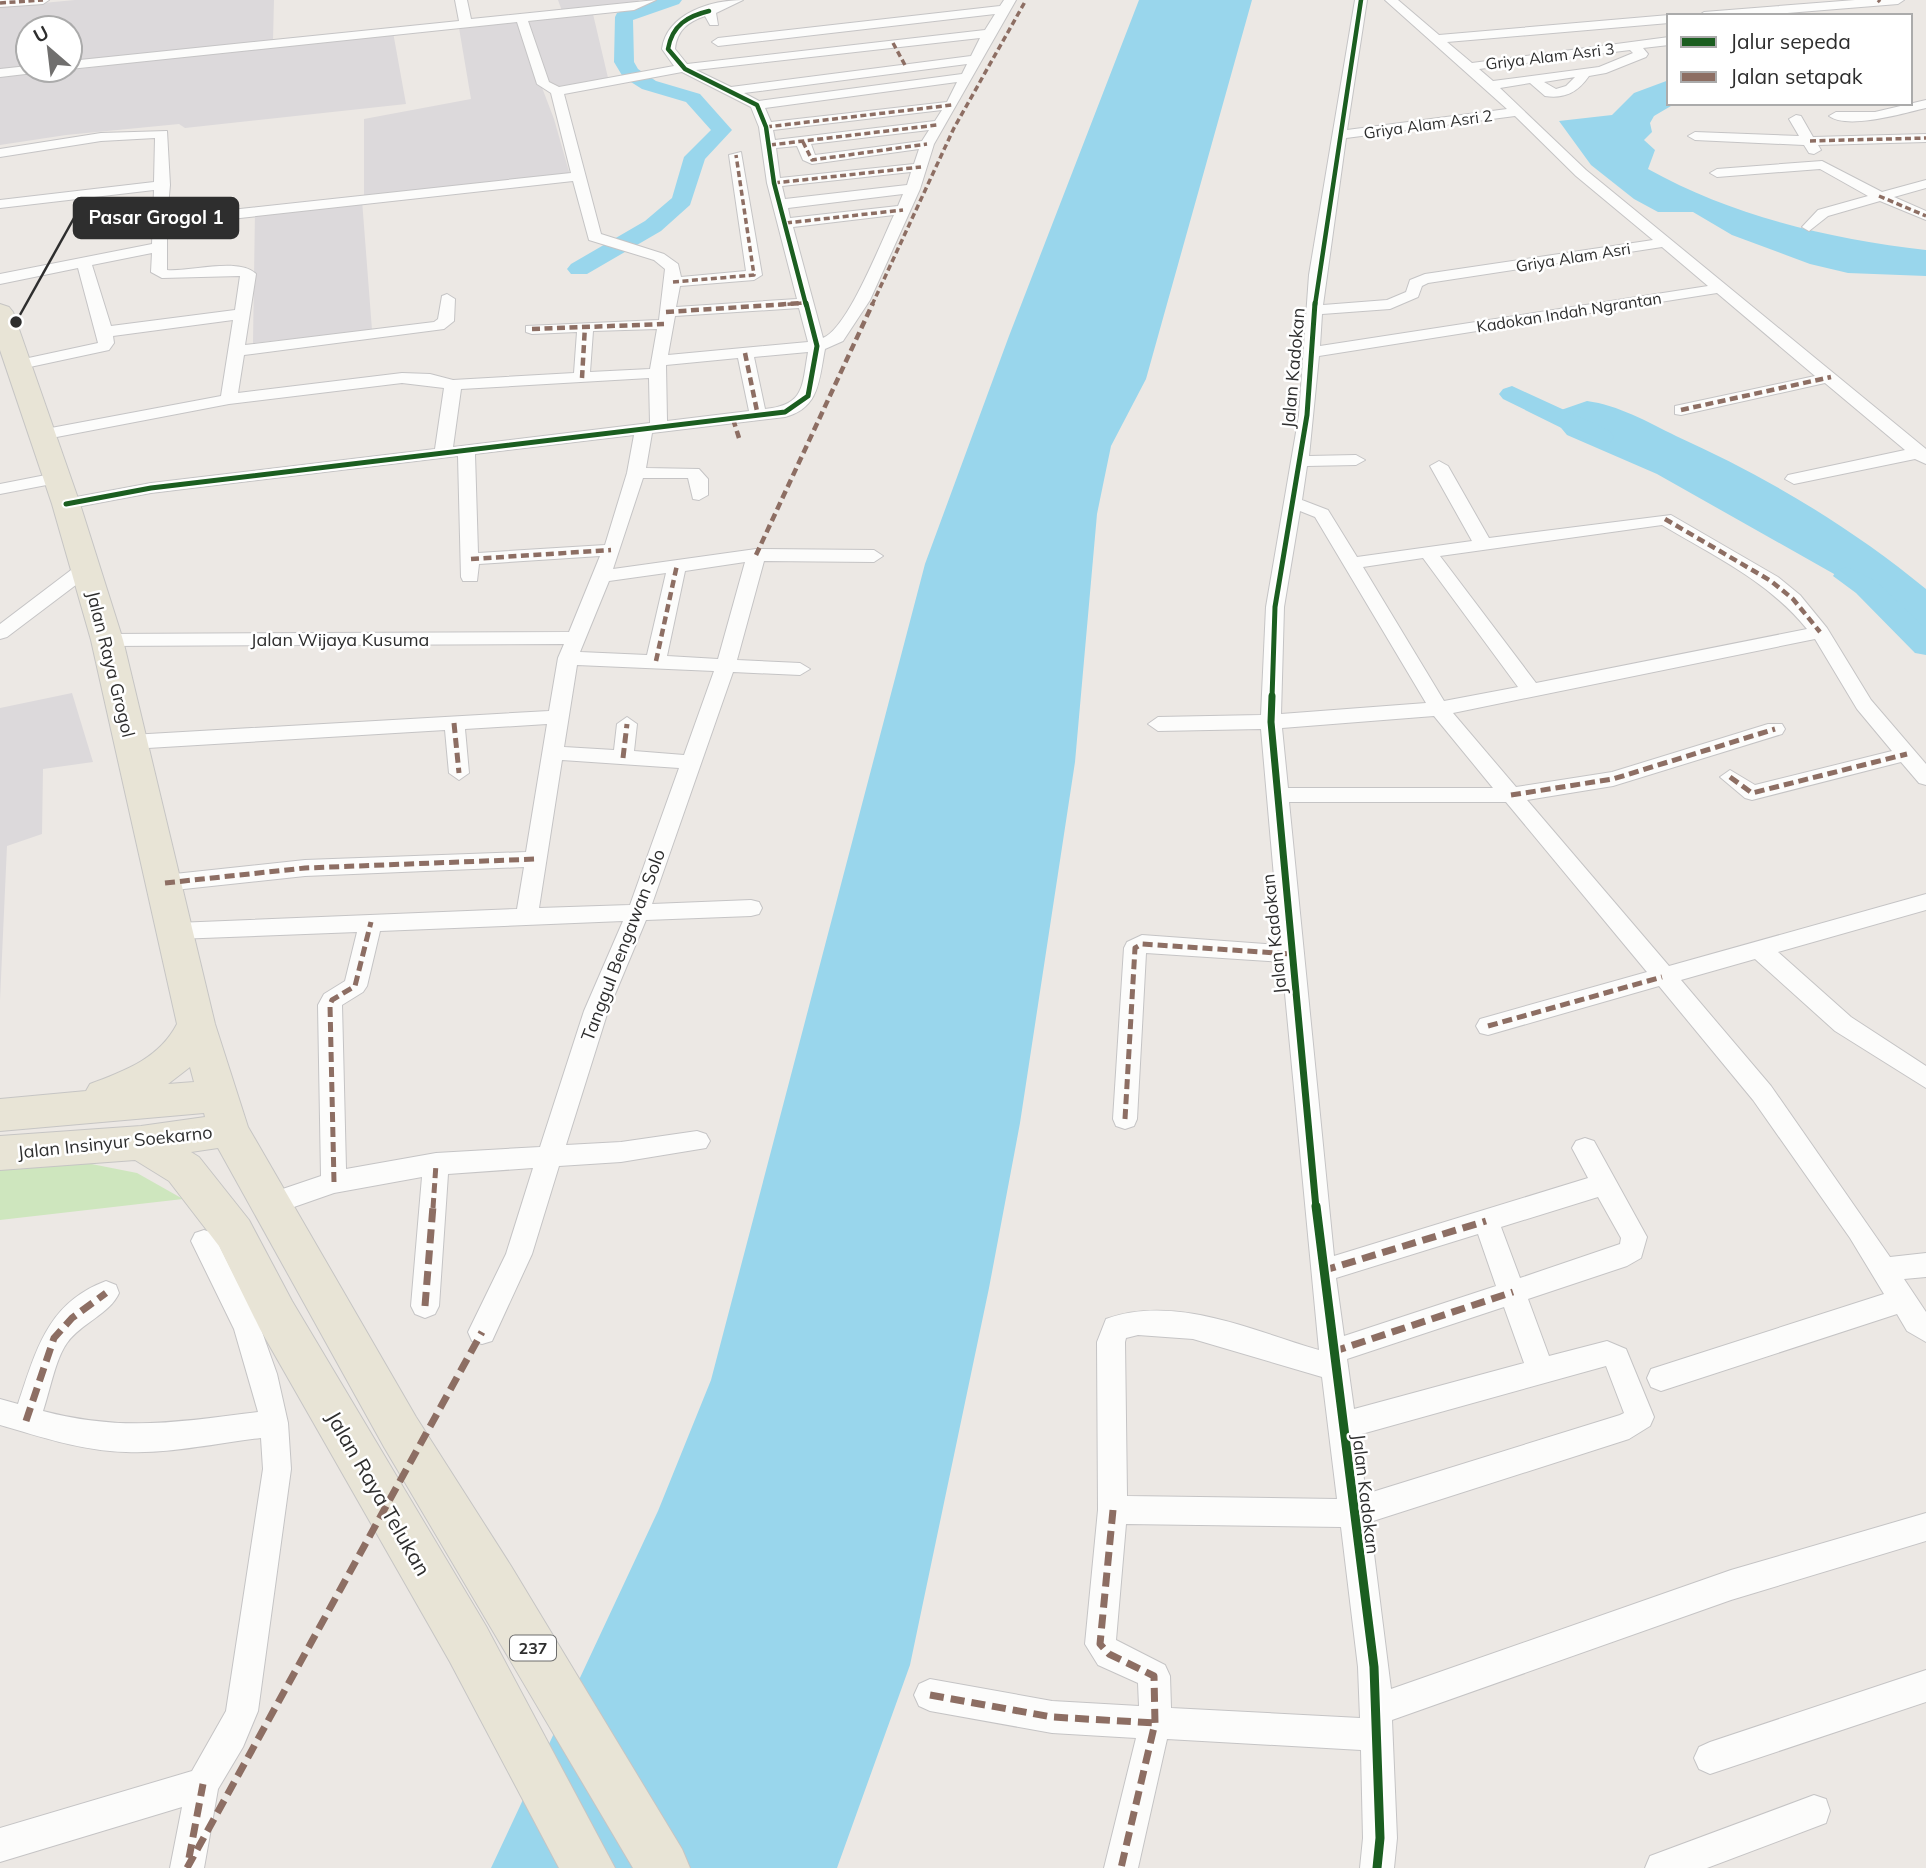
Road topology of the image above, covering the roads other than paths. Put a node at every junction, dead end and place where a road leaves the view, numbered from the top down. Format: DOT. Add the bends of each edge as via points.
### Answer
graph roads {
  1 [pos="43,0"];
  2 [pos="461,0"];
  3 [pos="650,0"];
  4 [pos="737,0"];
  5 [pos="1361,0"];
  6 [pos="1391,0"];
  7 [pos="1879,1"];
  8 [pos="1004,2"];
  9 [pos="0,3"];
  10 [pos="1893,9"];
  11 [pos="709,10"];
  12 [pos="1727,14"];
  13 [pos="1858,14"];
  14 [pos="1667,19"];
  15 [pos="522,20"];
  16 [pos="466,25"];
  17 [pos="989,33"];
  18 [pos="1437,39"];
  19 [pos="718,41"];
  20 [pos="1667,41"];
  21 [pos="893,43"];
  22 [pos="1632,45"];
  23 [pos="977,59"];
  24 [pos="717,62"];
  25 [pos="84,64"];
  26 [pos="906,67"];
  27 [pos="1468,67"];
  28 [pos="682,69"];
  29 [pos="968,77"];
  30 [pos="1490,85"];
  31 [pos="557,91"];
  32 [pos="731,91"];
  33 [pos="811,97"];
  34 [pos="1926,104"];
  35 [pos="757,105"];
  36 [pos="952,106"];
  37 [pos="818,111"];
  38 [pos="1515,112"];
  39 [pos="1836,116"];
  40 [pos="1796,119"];
  41 [pos="937,125"];
  42 [pos="766,127"];
  43 [pos="1341,135"];
  44 [pos="1695,136"];
  45 [pos="1926,138"];
  46 [pos="1810,141"];
  47 [pos="803,142"];
  48 [pos="927,144"];
  49 [pos="770,145"];
  50 [pos="0,153"];
  51 [pos="736,155"];
  52 [pos="1822,165"];
  53 [pos="921,167"];
  54 [pos="1717,173"];
  55 [pos="577,176"];
  56 [pos="774,183"];
  57 [pos="1926,184"];
  58 [pos="163,185"];
  59 [pos="914,189"];
  60 [pos="1879,196"];
  61 [pos="0,204"];
  62 [pos="781,204"];
  63 [pos="903,210"];
  64 [pos="1926,216"];
  65 [pos="161,222"];
  66 [pos="786,223"];
  67 [pos="1809,227"];
  68 [pos="1667,242"];
  69 [pos="159,247"];
  70 [pos="84,262"];
  71 [pos="0,279"];
  72 [pos="673,282"];
  73 [pos="1722,288"];
  74 [pos="447,299"];
  75 [pos="803,303"];
  76 [pos="1390,304"];
  77 [pos="1313,310"];
  78 [pos="241,314"];
  79 [pos="665,318"];
  80 [pos="1,319"];
  81 [pos="585,326"];
  82 [pos="532,328"];
  83 [pos="105,332"];
  84 [pos="817,346"];
  85 [pos="235,351"];
  86 [pos="745,353"];
  87 [pos="1309,353"];
  88 [pos="657,367"];
  89 [pos="11,370"];
  90 [pos="420,377"];
  91 [pos="1831,377"];
  92 [pos="582,378"];
  93 [pos="448,384"];
  94 [pos="229,399"];
  95 [pos="1681,410"];
  96 [pos="758,416"];
  97 [pos="733,419"];
  98 [pos="652,428"];
  99 [pos="41,435"];
  100 [pos="739,438"];
  101 [pos="466,452"];
  102 [pos="443,454"];
  103 [pos="1923,456"];
  104 [pos="1299,460"];
  105 [pos="1356,460"];
  106 [pos="1439,466"];
  107 [pos="636,473"];
  108 [pos="1794,479"];
  109 [pos="0,489"];
  110 [pos="61,491"];
  111 [pos="699,495"];
  112 [pos="1292,504"];
  113 [pos="1484,547"];
  114 [pos="611,550"];
  115 [pos="1429,554"];
  116 [pos="756,555"];
  117 [pos="874,556"];
  118 [pos="1351,563"];
  119 [pos="677,565"];
  120 [pos="86,568"];
  121 [pos="599,577"];
  122 [pos="3,628"];
  123 [pos="1820,632"];
  124 [pos="107,640"];
  125 [pos="570,648"];
  126 [pos="656,661"];
  127 [pos="726,664"];
  128 [pos="800,669"];
  129 [pos="1532,692"];
  130 [pos="1439,709"];
  131 [pos="558,716"];
  132 [pos="1271,722"];
  133 [pos="454,723"];
  134 [pos="627,724"];
  135 [pos="1158,724"];
  136 [pos="1775,729"];
  137 [pos="131,742"];
  138 [pos="555,753"];
  139 [pos="1907,754"];
  140 [pos="623,758"];
  141 [pos="689,762"];
  142 [pos="459,773"];
  143 [pos="1730,777"];
  144 [pos="1926,778"];
  145 [pos="1276,795"];
  146 [pos="1511,795"];
  147 [pos="536,859"];
  148 [pos="165,883"];
  149 [pos="1926,902"];
  150 [pos="751,908"];
  151 [pos="639,910"];
  152 [pos="527,915"];
  153 [pos="371,922"];
  154 [pos="176,931"];
  155 [pos="1758,948"];
  156 [pos="1292,954"];
  157 [pos="1662,977"];
  158 [pos="196,1024"];
  159 [pos="1488,1026"];
  160 [pos="1926,1078"];
  161 [pos="47,1111"];
  162 [pos="224,1113"];
  163 [pos="0,1115"];
  164 [pos="1125,1119"];
  165 [pos="697,1141"];
  166 [pos="141,1143"];
  167 [pos="1585,1148"];
  168 [pos="0,1153"];
  169 [pos="551,1155"];
  170 [pos="436,1164"];
  171 [pos="334,1182"];
  172 [pos="1604,1184"];
  173 [pos="271,1204"];
  174 [pos="1486,1221"];
  175 [pos="204,1241"];
  176 [pos="1926,1265"];
  177 [pos="1882,1269"];
  178 [pos="1322,1271"];
  179 [pos="1513,1292"];
  180 [pos="106,1293"];
  181 [pos="1902,1300"];
  182 [pos="425,1306"];
  183 [pos="1926,1331"];
  184 [pos="482,1332"];
  185 [pos="1333,1360"];
  186 [pos="1541,1372"];
  187 [pos="1661,1378"];
  188 [pos="13,1416"];
  189 [pos="274,1423"];
  190 [pos="1342,1426"];
  191 [pos="1113,1510"];
  192 [pos="1352,1513"];
  193 [pos="1926,1527"];
  194 [pos="1926,1686"];
  195 [pos="930,1695"];
  196 [pos="1155,1723"];
  197 [pos="1375,1723"];
  198 [pos="1710,1758"];
  199 [pos="203,1784"];
  200 [pos="1814,1811"];
  201 [pos="0,1845"];
  202 [pos="187,1868"];
  203 [pos="588,1868"];
  204 [pos="663,1868"];
  205 [pos="1121,1868"];
  206 [pos="1377,1868"];
  207 [pos="1662,1868"];
  1 -- 9 [label="street"];
  2 -- 16 [label="street"];
  3 -- 15 [label="street"];
  4 -- 11 [label="street"];
  5 -- 43 [label="street, Jalan Kadokan"];
  6 -- 18 [label="street"];
  7 -- 10 [label="street"];
  7 -- 12 [label="street"];
  8 -- 17 [label="street"];
  8 -- 19 [label="street"];
  10 -- 13 [label="street"];
  11 -- 19 [label="street" via="719,26"];
  11 -- 28 [label="street" via="684,19 668,41 668,49"];
  14 -- 18 [label="street"];
  15 -- 16 [label="street"];
  15 -- 31 [label="street" via="543,84"];
  16 -- 25 [label="street"];
  17 -- 21 [label="street"];
  17 -- 23 [label="street"];
  18 -- 27 [label="street"];
  19 -- 24 [label="street"];
  20 -- 22 [label="street, Griya Alam Asri 3"];
  21 -- 24 [label="street"];
  21 -- 26 [label="street"];
  22 -- 27 [label="street, Griya Alam Asri 3"];
  22 -- 30 [label="street, Griya Alam Asri 3" via="1642,54 1584,72 1564,93 1550,93 1534,79"];
  23 -- 26 [label="street"];
  23 -- 29 [label="street"];
  24 -- 28 [label="street"];
  26 -- 32 [label="street"];
  27 -- 30 [label="street"];
  28 -- 31 [label="street"];
  28 -- 32 [label="street"];
  29 -- 33 [label="street"];
  29 -- 36 [label="street"];
  30 -- 38 [label="street"];
  31 -- 55 [label="street"];
  32 -- 35 [label="street"];
  33 -- 35 [label="street"];
  33 -- 37 [label="street"];
  34 -- 39 [label="street" via="1875,116"];
  35 -- 42 [label="street"];
  36 -- 41 [label="street"];
  36 -- 42 [label="street"];
  38 -- 43 [label="street, Griya Alam Asri 2"];
  38 -- 68 [label="street"];
  40 -- 46 [label="street"];
  41 -- 47 [label="street"];
  41 -- 48 [label="street"];
  42 -- 49 [label="street"];
  43 -- 77 [label="street, Jalan Kadokan"];
  44 -- 46 [label="street"];
  45 -- 46 [label="street"];
  46 -- 52 [label="street"];
  47 -- 48 [label="street" via="812,160"];
  47 -- 49 [label="street"];
  48 -- 53 [label="street"];
  49 -- 56 [label="street"];
  50 -- 58 [label="street" via="160,132"];
  51 -- 72 [label="street" via="754,275"];
  52 -- 54 [label="street"];
  52 -- 60 [label="street"];
  53 -- 56 [label="street"];
  53 -- 59 [label="street"];
  55 -- 65 [label="street"];
  55 -- 72 [label="street" via="594,237 659,257 673,267"];
  56 -- 62 [label="street"];
  57 -- 60 [label="street"];
  58 -- 61 [label="street"];
  58 -- 65 [label="street"];
  59 -- 62 [label="street"];
  59 -- 63 [label="street"];
  60 -- 64 [label="street"];
  60 -- 67 [label="street" via="1823,213"];
  62 -- 66 [label="street"];
  63 -- 66 [label="street"];
  63 -- 84 [label="street" via="862,300 837,338"];
  65 -- 69 [label="street"];
  66 -- 75 [label="street"];
  68 -- 73 [label="street"];
  68 -- 76 [label="street, Griya Alam Asri" via="1478,271 1488,285"];
  69 -- 70 [label="street"];
  69 -- 78 [label="street" via="160,274 245,271"];
  70 -- 71 [label="street"];
  70 -- 83 [label="street"];
  72 -- 79 [label="street"];
  73 -- 87 [label="street, Kadokan Indah Ngrantan"];
  73 -- 91 [label="street"];
  74 -- 85 [label="street" via="446,321 438,326"];
  75 -- 79 [label="street"];
  75 -- 84 [label="street"];
  76 -- 77 [label="street"];
  77 -- 87 [label="street, Jalan Kadokan"];
  78 -- 83 [label="street"];
  78 -- 85 [label="street"];
  79 -- 81 [label="street"];
  79 -- 88 [label="street"];
  80 -- 89 [label="main road, Jalan Raya Grogol"];
  81 -- 82 [label="street"];
  81 -- 92 [label="street"];
  83 -- 89 [label="street" via="103,347"];
  84 -- 86 [label="street"];
  84 -- 96 [label="street" via="808,396 785,412"];
  85 -- 94 [label="street"];
  86 -- 88 [label="street"];
  86 -- 96 [label="street"];
  87 -- 104 [label="street, Jalan Kadokan"];
  88 -- 92 [label="street"];
  88 -- 98 [label="street"];
  89 -- 99 [label="main road, Jalan Raya Grogol"];
  90 -- 93 [label="street"];
  90 -- 94 [label="street"];
  91 -- 95 [label="street"];
  91 -- 103 [label="street"];
  92 -- 93 [label="street"];
  93 -- 102 [label="street"];
  94 -- 99 [label="street"];
  96 -- 97 [label="street"];
  97 -- 98 [label="street"];
  97 -- 100 [label="street"];
  98 -- 101 [label="street"];
  98 -- 107 [label="street"];
  99 -- 110 [label="main road, Jalan Raya Grogol"];
  101 -- 102 [label="street"];
  101 -- 114 [label="street" via="471,568"];
  102 -- 110 [label="street" via="151,488"];
  103 -- 108 [label="street"];
  104 -- 105 [label="street"];
  104 -- 112 [label="street, Jalan Kadokan"];
  106 -- 113 [label="street"];
  107 -- 111 [label="street" via="693,473 699,479"];
  107 -- 114 [label="street"];
  109 -- 110 [label="street"];
  110 -- 120 [label="main road, Jalan Raya Grogol"];
  112 -- 118 [label="street" via="1322,514"];
  112 -- 132 [label="street, Jalan Kadokan" via="1275,607"];
  113 -- 115 [label="street"];
  113 -- 123 [label="street" via="1665,519 1771,581 1793,598"];
  114 -- 121 [label="street"];
  115 -- 118 [label="street"];
  115 -- 129 [label="street"];
  116 -- 117 [label="street"];
  116 -- 119 [label="street"];
  116 -- 127 [label="street, Tanggul Bengawan Solo"];
  118 -- 130 [label="street"];
  119 -- 121 [label="street"];
  119 -- 126 [label="street"];
  120 -- 122 [label="street"];
  120 -- 124 [label="main road, Jalan Raya Grogol"];
  121 -- 125 [label="street"];
  123 -- 129 [label="street"];
  123 -- 139 [label="street" via="1864,704"];
  124 -- 125 [label="street, Jalan Wijaya Kusuma"];
  124 -- 137 [label="main road, Jalan Raya Grogol"];
  125 -- 126 [label="street, Jalan Wijaya Kusuma"];
  125 -- 131 [label="street"];
  126 -- 127 [label="street, Jalan Wijaya Kusuma"];
  127 -- 128 [label="street, Jalan Wijaya Kusuma"];
  127 -- 141 [label="street, Tanggul Bengawan Solo"];
  129 -- 130 [label="street"];
  130 -- 132 [label="street"];
  130 -- 146 [label="street"];
  131 -- 133 [label="street"];
  131 -- 138 [label="street"];
  132 -- 135 [label="street"];
  132 -- 145 [label="street, Jalan Kadokan"];
  133 -- 137 [label="street"];
  133 -- 142 [label="street"];
  134 -- 140 [label="street"];
  136 -- 146 [label="street" via="1613,779"];
  137 -- 148 [label="main road, Jalan Raya Grogol"];
  138 -- 140 [label="street"];
  138 -- 147 [label="street"];
  139 -- 143 [label="street" via="1752,793"];
  139 -- 144 [label="street"];
  140 -- 141 [label="street"];
  141 -- 151 [label="street, Tanggul Bengawan Solo"];
  145 -- 146 [label="street"];
  145 -- 156 [label="street, Jalan Kadokan"];
  146 -- 157 [label="street"];
  147 -- 148 [label="street" via="305,868"];
  147 -- 152 [label="street"];
  148 -- 154 [label="main road, Jalan Raya Grogol"];
  149 -- 155 [label="street"];
  150 -- 151 [label="street"];
  151 -- 152 [label="street"];
  151 -- 169 [label="street, Tanggul Bengawan Solo" via="596,1011"];
  152 -- 153 [label="street"];
  153 -- 154 [label="street"];
  153 -- 171 [label="street" via="355,986 330,1005"];
  154 -- 158 [label="main road, Jalan Raya Grogol"];
  155 -- 157 [label="street"];
  155 -- 160 [label="street" via="1843,1024"];
  156 -- 164 [label="street" via="1142,944 1135,948"];
  156 -- 178 [label="street, Jalan Kadokan"];
  157 -- 159 [label="street"];
  157 -- 177 [label="street" via="1762,1093"];
  158 -- 161 [label="main road" via="183,1050 166,1067 104,1095"];
  158 -- 162 [label="main road, Jalan Raya Grogol"];
  161 -- 162 [label="main road, Jalan Insinyur Soekarno"];
  161 -- 163 [label="main road, Jalan Insinyur Soekarno"];
  162 -- 166 [label="main road, Jalan Insinyur Soekarno"];
  162 -- 173 [label="main road, 237"];
  165 -- 169 [label="street" via="621,1152"];
  166 -- 168 [label="main road, Jalan Insinyur Soekarno"];
  166 -- 203 [label="main road, Jalan Raya Telukan" via="184,1169 234,1233 276,1315 468,1644"];
  167 -- 172 [label="street"];
  169 -- 170 [label="street"];
  169 -- 184 [label="street, Tanggul Bengawan Solo" via="519,1254"];
  170 -- 171 [label="street"];
  170 -- 182 [label="street"];
  171 -- 173 [label="street"];
  172 -- 174 [label="street"];
  172 -- 179 [label="street" via="1634,1237 1632,1250"];
  173 -- 204 [label="main road, 237" via="400,1432"];
  174 -- 178 [label="street"];
  174 -- 179 [label="street"];
  175 -- 189 [label="street" via="259,1353"];
  176 -- 177 [label="street"];
  177 -- 181 [label="street"];
  178 -- 185 [label="street, Jalan Kadokan"];
  179 -- 185 [label="street"];
  179 -- 186 [label="street"];
  180 -- 188 [label="street" via="54,1338"];
  181 -- 183 [label="street"];
  181 -- 187 [label="street"];
  185 -- 190 [label="street, Jalan Kadokan"];
  185 -- 191 [label="street" via="1154,1320 1116,1328 1111,1342"];
  186 -- 190 [label="street"];
  186 -- 192 [label="street" via="1612,1355 1640,1417 1629,1426"];
  188 -- 189 [label="street" via="126,1439"];
  189 -- 199 [label="street" via="276,1469 242,1711"];
  190 -- 192 [label="street, Jalan Kadokan"];
  191 -- 192 [label="street"];
  191 -- 196 [label="street" via="1100,1644 1106,1652 1146,1668 1154,1676"];
  192 -- 197 [label="street, Jalan Kadokan" via="1374,1667"];
  193 -- 197 [label="street" via="1731,1585"];
  194 -- 198 [label="street"];
  195 -- 196 [label="street" via="1052,1717"];
  196 -- 197 [label="street"];
  196 -- 205 [label="street"];
  197 -- 206 [label="street, Jalan Kadokan"];
  199 -- 201 [label="street"];
  199 -- 202 [label="street"];
  200 -- 207 [label="street"];
}
